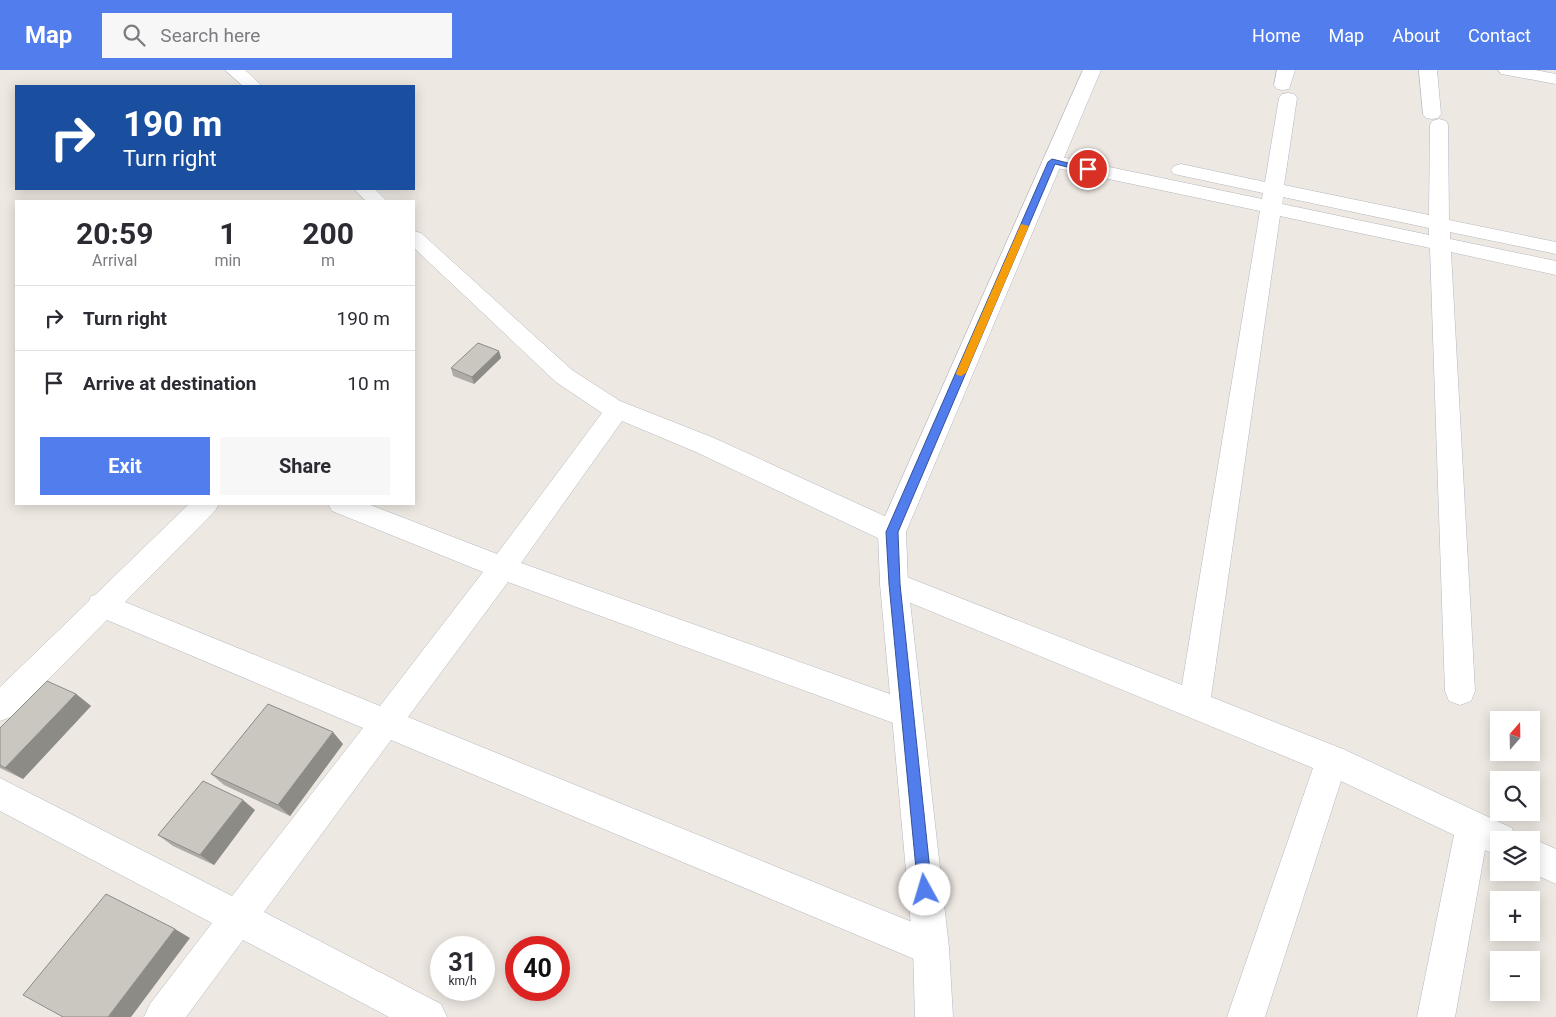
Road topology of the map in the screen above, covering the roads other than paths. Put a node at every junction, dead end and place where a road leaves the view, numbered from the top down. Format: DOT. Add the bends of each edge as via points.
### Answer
graph roads {
  1 [pos="234,70"];
  2 [pos="1092,70"];
  3 [pos="1428,70"];
  4 [pos="1507,70"];
  5 [pos="1556,78"];
  6 [pos="1286,84"];
  7 [pos="252,85"];
  8 [pos="1056,153"];
  9 [pos="365,190"];
  10 [pos="1272,198"];
  11 [pos="376,200"];
  12 [pos="1440,234"];
  13 [pos="415,239"];
  14 [pos="1556,248"];
  15 [pos="1556,268"];
  16 [pos="617,410"];
  17 [pos="205,505"];
  18 [pos="344,505"];
  19 [pos="892,532"];
  20 [pos="502,568"];
  21 [pos="894,584"];
  22 [pos="101,605"];
  23 [pos="1460,690"];
  24 [pos="1194,704"];
  25 [pos="0,707"];
  26 [pos="907,714"];
  27 [pos="385,722"];
  28 [pos="1332,760"];
  29 [pos="0,794"];
  30 [pos="1486,833"];
  31 [pos="1540,859"];
  32 [pos="1556,867"];
  33 [pos="237,918"];
  34 [pos="931,948"];
  35 [pos="163,1017"];
  36 [pos="428,1017"];
  37 [pos="934,1017"];
  38 [pos="1246,1017"];
  39 [pos="1436,1017"];
  1 -- 7 [label="street"];
  2 -- 8 [label="street"];
  3 -- 12 [label="street" via="1435,119"];
  4 -- 5 [label="street"];
  6 -- 10 [label="street"];
  8 -- 10 [label="street"];
  8 -- 19 [label="street"];
  9 -- 11 [label="street"];
  10 -- 12 [label="street"];
  10 -- 24 [label="street"];
  12 -- 14 [label="street"];
  12 -- 15 [label="street"];
  12 -- 23 [label="street"];
  13 -- 16 [label="street" via="564,376"];
  16 -- 19 [label="street" via="705,445"];
  16 -- 20 [label="street"];
  17 -- 22 [label="street"];
  18 -- 20 [label="street"];
  19 -- 21 [label="street"];
  20 -- 26 [label="street"];
  20 -- 27 [label="street"];
  21 -- 24 [label="street"];
  21 -- 26 [label="street"];
  22 -- 25 [label="street"];
  22 -- 27 [label="street"];
  24 -- 28 [label="street"];
  26 -- 34 [label="street"];
  27 -- 33 [label="street"];
  27 -- 34 [label="street"];
  28 -- 30 [label="street"];
  28 -- 38 [label="street"];
  29 -- 33 [label="street"];
  30 -- 39 [label="street"];
  31 -- 32 [label="street"];
  33 -- 35 [label="street"];
  33 -- 36 [label="street"];
  34 -- 37 [label="street"];
}
